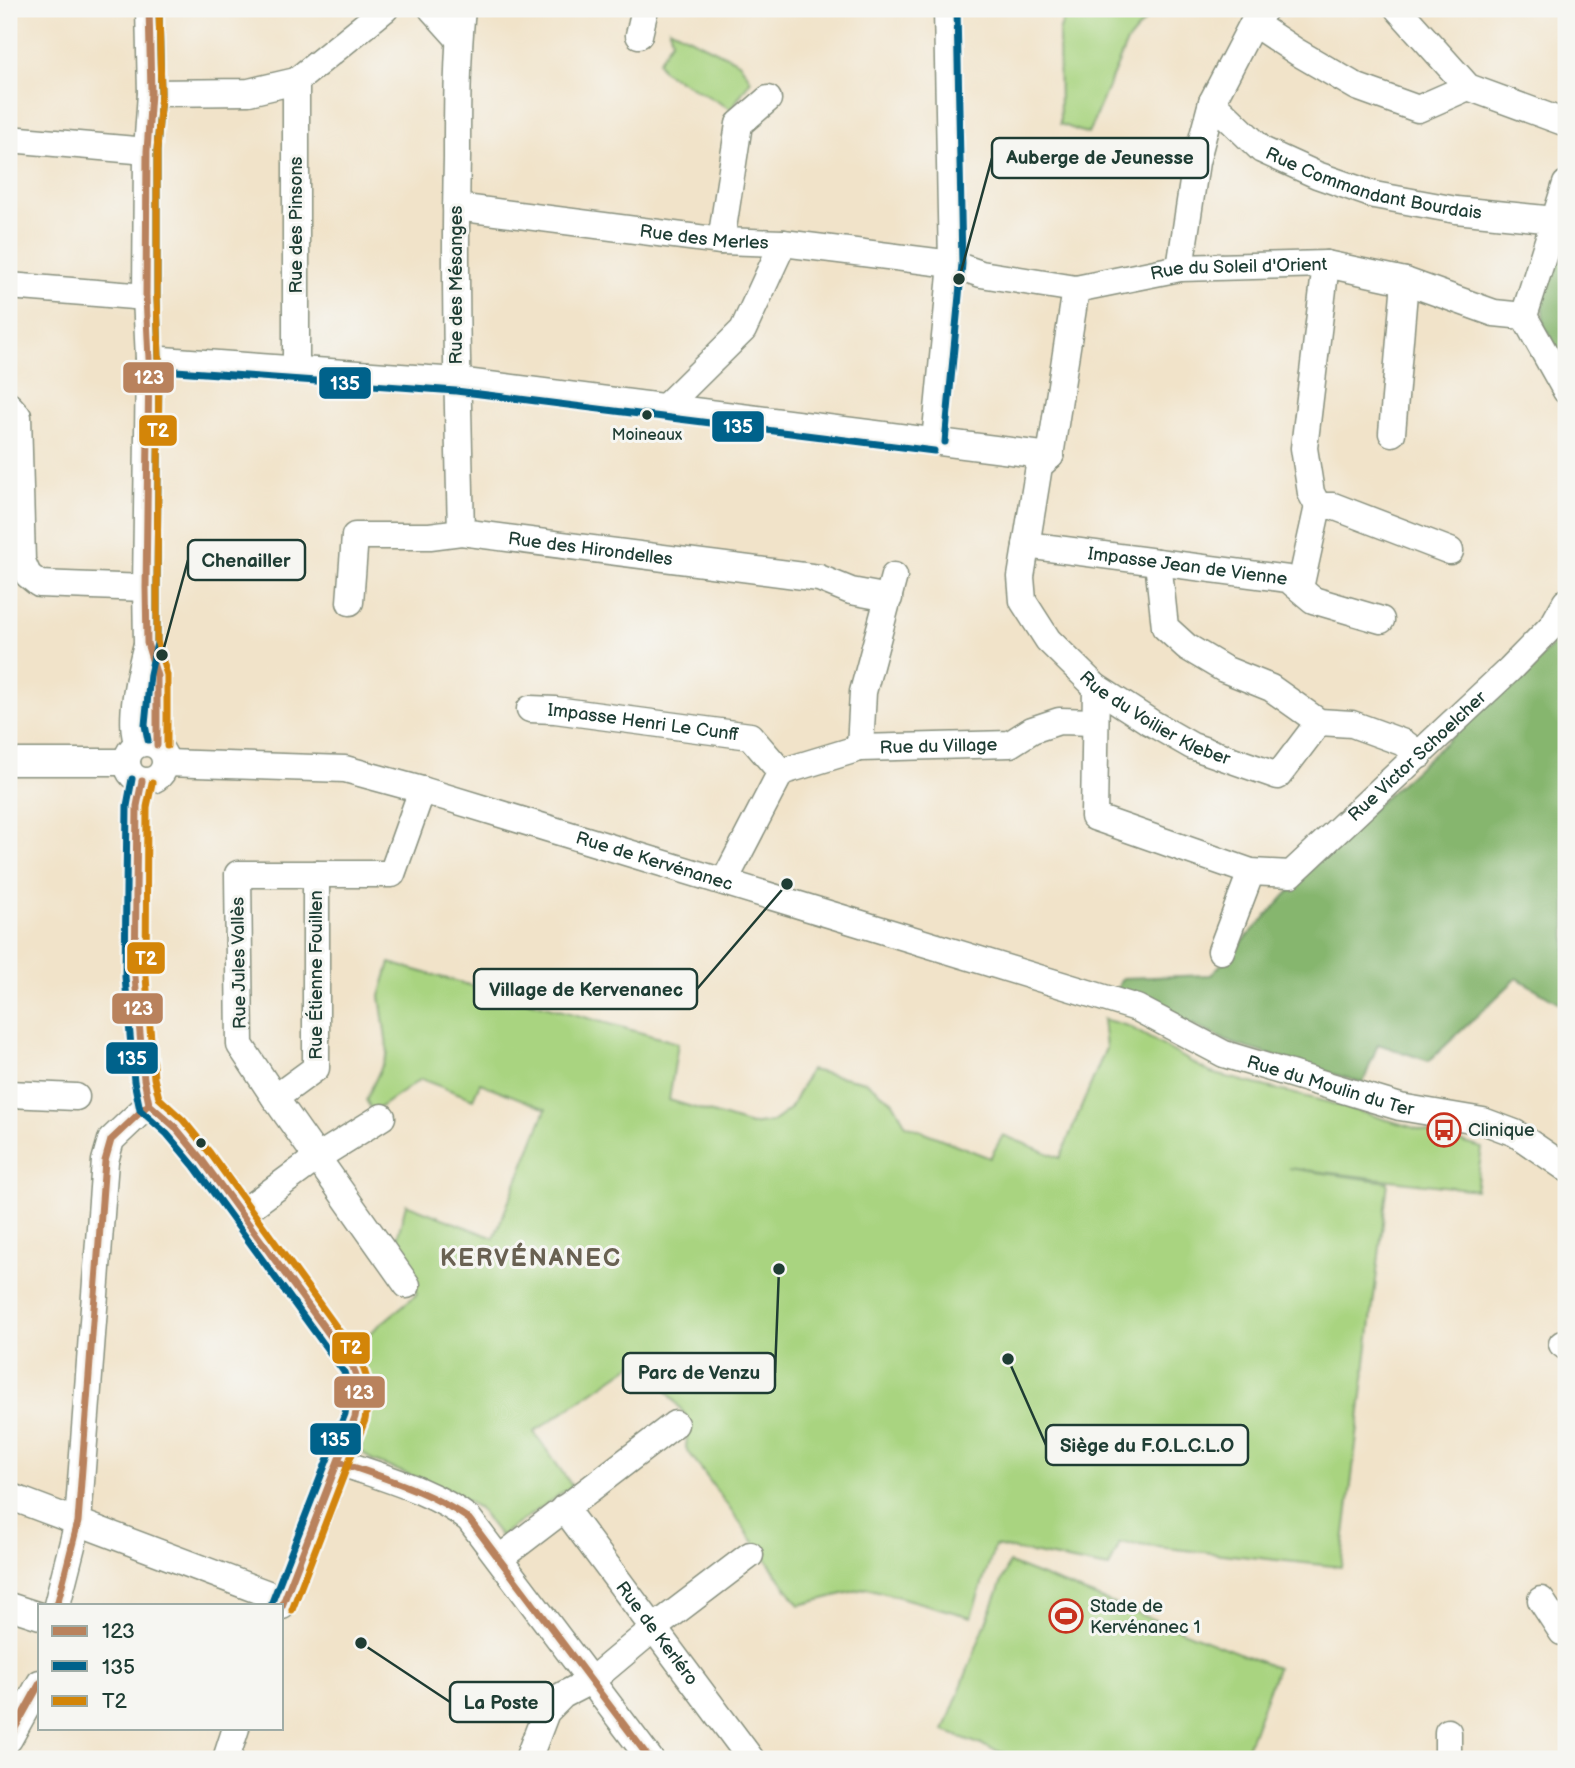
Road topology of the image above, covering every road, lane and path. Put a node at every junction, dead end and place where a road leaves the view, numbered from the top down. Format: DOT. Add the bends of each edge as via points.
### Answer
graph roads {
  1 [pos="149,9"];
  2 [pos="385,9"];
  3 [pos="432,9"];
  4 [pos="461,9"];
  5 [pos="645,9"];
  6 [pos="947,9"];
  7 [pos="1398,9"];
  8 [pos="1259,16"];
  9 [pos="639,35"];
  10 [pos="459,39"];
  11 [pos="296,82"];
  12 [pos="1468,87"];
  13 [pos="151,93"];
  14 [pos="768,99"];
  15 [pos="1212,102"];
  16 [pos="1566,123"];
  17 [pos="9,139"];
  18 [pos="147,151"];
  19 [pos="1566,184"];
  20 [pos="456,207"];
  21 [pos="1555,220"];
  22 [pos="721,242"];
  23 [pos="783,243"];
  24 [pos="952,264"];
  25 [pos="1326,264"];
  26 [pos="1181,268"];
  27 [pos="1405,281"];
  28 [pos="9,286"];
  29 [pos="1076,289"];
  30 [pos="146,297"];
  31 [pos="1524,316"];
  32 [pos="149,359"];
  33 [pos="296,369"];
  34 [pos="457,381"];
  35 [pos="1566,391"];
  36 [pos="9,405"];
  37 [pos="665,407"];
  38 [pos="1392,433"];
  39 [pos="934,441"];
  40 [pos="1050,456"];
  41 [pos="1318,506"];
  42 [pos="461,532"];
  43 [pos="1026,545"];
  44 [pos="1450,551"];
  45 [pos="1158,562"];
  46 [pos="146,587"];
  47 [pos="892,587"];
  48 [pos="1300,588"];
  49 [pos="350,602"];
  50 [pos="1566,602"];
  51 [pos="1381,620"];
  52 [pos="1096,687"];
  53 [pos="530,709"];
  54 [pos="1095,722"];
  55 [pos="1319,722"];
  56 [pos="860,748"];
  57 [pos="1420,755"];
  58 [pos="146,759"];
  59 [pos="9,762"];
  60 [pos="781,772"];
  61 [pos="422,790"];
  62 [pos="1251,872"];
  63 [pos="316,874"];
  64 [pos="724,882"];
  65 [pos="1222,951"];
  66 [pos="1137,1008"];
  67 [pos="9,1094"];
  68 [pos="76,1097"];
  69 [pos="275,1098"];
  70 [pos="149,1104"];
  71 [pos="383,1117"];
  72 [pos="318,1157"];
  73 [pos="1566,1168"];
  74 [pos="242,1213"];
  75 [pos="407,1285"];
  76 [pos="675,1424"];
  77 [pos="339,1461"];
  78 [pos="9,1496"];
  79 [pos="565,1508"];
  80 [pos="78,1522"];
  81 [pos="751,1555"];
  82 [pos="500,1558"];
  83 [pos="1541,1600"];
  84 [pos="283,1603"];
  85 [pos="57,1604"];
  86 [pos="9,1606"];
  87 [pos="38,1615"];
  88 [pos="654,1628"];
  89 [pos="1566,1633"];
  90 [pos="592,1680"];
  91 [pos="26,1694"];
  92 [pos="235,1730"];
  93 [pos="1448,1732"];
  94 [pos="9,1739"];
  95 [pos="226,1759"];
  96 [pos="528,1759"];
  97 [pos="650,1759"];
  98 [pos="751,1759"];
  99 [pos="1448,1759"];
  1 -- 13 [label="street"];
  2 -- 11 [label="street"];
  3 -- 10 [label="street"];
  4 -- 10 [label="street, Rue des Mésanges"];
  5 -- 9 [label="street"];
  6 -- 24 [label="street"];
  7 -- 12 [label="street"];
  8 -- 12 [label="street" via="1297,52 1357,87 1418,109"];
  8 -- 15 [label="street"];
  10 -- 20 [label="street, Rue des Mésanges"];
  11 -- 13 [label="street" via="249,92"];
  11 -- 33 [label="street, Rue des Pinsons"];
  12 -- 16 [label="street"];
  13 -- 18 [label="street"];
  14 -- 22 [label="street" via="739,124"];
  15 -- 21 [label="street, Rue Commandant Bourdais" via="1262,150 1374,195 1456,210"];
  15 -- 26 [label="street" via="1196,162"];
  17 -- 18 [label="street"];
  18 -- 30 [label="street"];
  19 -- 21 [label="street"];
  20 -- 22 [label="street, Rue des Merles"];
  20 -- 34 [label="street, Rue des Mésanges"];
  21 -- 31 [label="street"];
  22 -- 23 [label="street, Rue des Merles"];
  23 -- 24 [label="street, Rue des Merles"];
  23 -- 37 [label="street" via="743,330"];
  24 -- 29 [label="street, Rue du Soleil d'Orient" via="981,274"];
  24 -- 39 [label="street"];
  25 -- 26 [label="street, Rue du Soleil d'Orient"];
  25 -- 27 [label="street, Rue du Soleil d'Orient"];
  25 -- 41 [label="street" via="1304,448 1311,493"];
  26 -- 29 [label="street, Rue du Soleil d'Orient"];
  27 -- 31 [label="street, Rue du Soleil d'Orient" via="1494,313"];
  27 -- 38 [label="street"];
  28 -- 30 [label="street"];
  29 -- 40 [label="street"];
  30 -- 32 [label="street"];
  31 -- 35 [label="street"];
  32 -- 33 [label="street"];
  32 -- 46 [label="street"];
  33 -- 34 [label="street"];
  34 -- 37 [label="street"];
  34 -- 42 [label="street, Rue des Mésanges"];
  36 -- 46 [label="street" via="18,416 22,561 28,575 39,584"];
  37 -- 39 [label="street"];
  39 -- 40 [label="street"];
  40 -- 43 [label="street" via="1039,466"];
  41 -- 44 [label="street" via="1333,506"];
  41 -- 48 [label="street"];
  42 -- 47 [label="street, Rue des Hirondelles" via="819,578 851,591"];
  42 -- 49 [label="street, Rue des Hirondelles" via="355,536"];
  43 -- 45 [label="street, Impasse Jean de Vienne"];
  43 -- 52 [label="street, Rue du Voilier Kleber" via="1023,601 1048,640"];
  45 -- 48 [label="street, Impasse Jean de Vienne" via="1288,579"];
  45 -- 55 [label="street" via="1165,627 1224,670 1271,688"];
  46 -- 58 [label="street" via="147,643 157,676 158,726"];
  47 -- 56 [label="street, Rue du Village" via="863,692"];
  48 -- 51 [label="street, Impasse Jean de Vienne" via="1313,600"];
  50 -- 57 [label="street, Rue Victor Schoelcher" via="1553,625"];
  52 -- 54 [label="street, Rue Victor Schoelcher"];
  52 -- 55 [label="street, Rue du Voilier Kleber" via="1192,746 1279,776"];
  53 -- 60 [label="street, Impasse Henri Le Cunff" via="750,736"];
  54 -- 56 [label="street, Rue du Village" via="1059,721 1010,744"];
  54 -- 62 [label="street, Rue Victor Schoelcher" via="1094,817"];
  55 -- 57 [label="street" via="1352,724 1404,743"];
  56 -- 60 [label="street, Rue du Village"];
  57 -- 62 [label="street, Rue Victor Schoelcher" via="1291,874"];
  58 -- 59 [label="street, Rue de Kervénanec"];
  58 -- 61 [label="street, Rue de Kervénanec" via="345,769"];
  58 -- 70 [label="street" via="137,806 135,977"];
  60 -- 64 [label="street"];
  61 -- 63 [label="street, Rue Jules Vallès" via="392,874"];
  61 -- 64 [label="street, Rue de Kervénanec"];
  62 -- 65 [label="street"];
  63 -- 69 [label="street, Rue Étienne Fouillen" via="316,1068"];
  63 -- 69 [label="street, Rue Jules Vallès" via="238,874 240,1045"];
  64 -- 66 [label="street, Rue de Kervénanec"];
  66 -- 73 [label="street, Rue du Moulin du Ter" via="1224,1054 1400,1107 1483,1121 1515,1133"];
  67 -- 68 [label="street"];
  69 -- 72 [label="street, Rue Jules Vallès"];
  70 -- 74 [label="street" via="175,1127"];
  70 -- 80 [label="street" via="111,1140 105,1161"];
  71 -- 72 [label="street"];
  72 -- 74 [label="street"];
  72 -- 75 [label="street, Rue Jules Vallès"];
  74 -- 77 [label="street" via="353,1367 360,1388"];
  76 -- 79 [label="street"];
  77 -- 82 [label="street" via="452,1506 469,1519"];
  77 -- 84 [label="street"];
  78 -- 80 [label="street"];
  79 -- 82 [label="street"];
  79 -- 88 [label="street, Rue de Kerléro"];
  80 -- 84 [label="street"];
  80 -- 85 [label="street"];
  81 -- 88 [label="street"];
  82 -- 90 [label="street"];
  83 -- 89 [label="street"];
  86 -- 87 [label="street"];
  88 -- 90 [label="street"];
  88 -- 98 [label="street, Rue de Kerléro"];
  90 -- 96 [label="street" via="563,1695 545,1712"];
  90 -- 97 [label="street"];
  91 -- 94 [label="street"];
  92 -- 95 [label="street"];
  93 -- 99 [label="street"];
}
